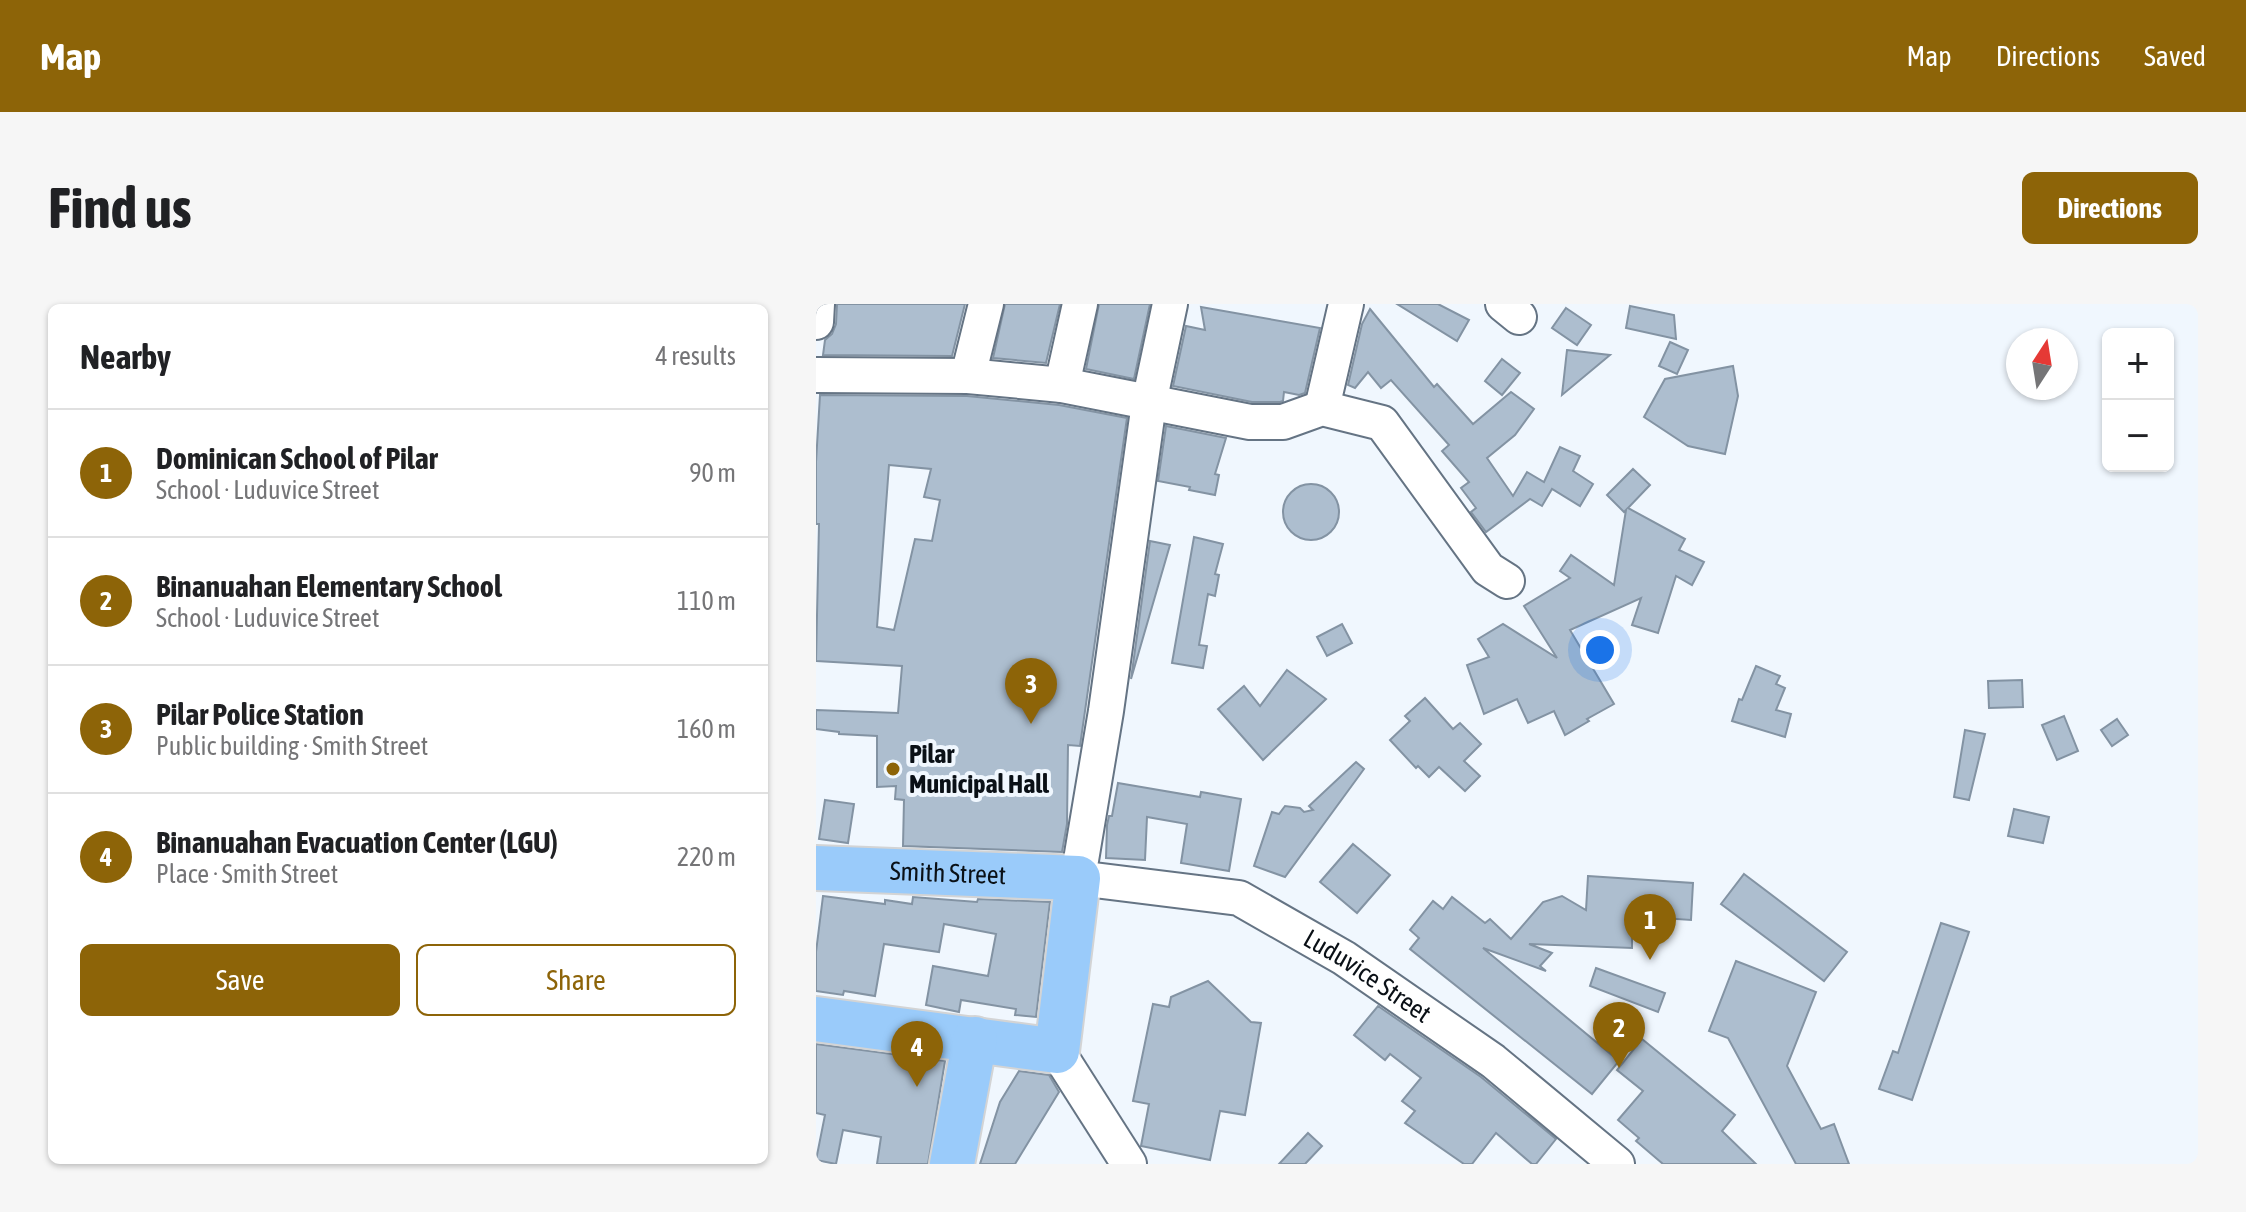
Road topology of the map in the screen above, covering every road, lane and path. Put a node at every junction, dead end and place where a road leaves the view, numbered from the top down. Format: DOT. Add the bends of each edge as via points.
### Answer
graph roads {
  1 [pos="817,304"];
  2 [pos="986,304"];
  3 [pos="1080,304"];
  4 [pos="1170,304"];
  5 [pos="1346,304"];
  6 [pos="816,322"];
  7 [pos="816,375"];
  8 [pos="968,376"];
  9 [pos="1062,385"];
  10 [pos="1149,403"];
  11 [pos="1322,408"];
  12 [pos="1507,581"];
  13 [pos="816,868"];
  14 [pos="1078,878"];
  15 [pos="816,1019"];
  16 [pos="975,1039"];
  17 [pos="1057,1051"];
  18 [pos="952,1164"];
  19 [pos="1129,1164"];
  20 [pos="1617,1164"];
  1 -- 6 [label="street"];
  2 -- 8 [label="street"];
  3 -- 9 [label="street"];
  4 -- 10 [label="street"];
  5 -- 11 [label="street"];
  7 -- 8 [label="street"];
  8 -- 9 [label="street"];
  9 -- 10 [label="street"];
  10 -- 11 [label="street" via="1250,422 1283,422"];
  10 -- 14 [label="street"];
  11 -- 12 [label="street" via="1382,423 1488,569"];
  13 -- 14 [label="main road, Smith Street"];
  14 -- 17 [label="main road"];
  14 -- 20 [label="street, Luduvice Street" via="1239,898 1344,958 1493,1061"];
  15 -- 16 [label="main road"];
  16 -- 17 [label="main road"];
  16 -- 18 [label="main road"];
  17 -- 19 [label="street"];
}
